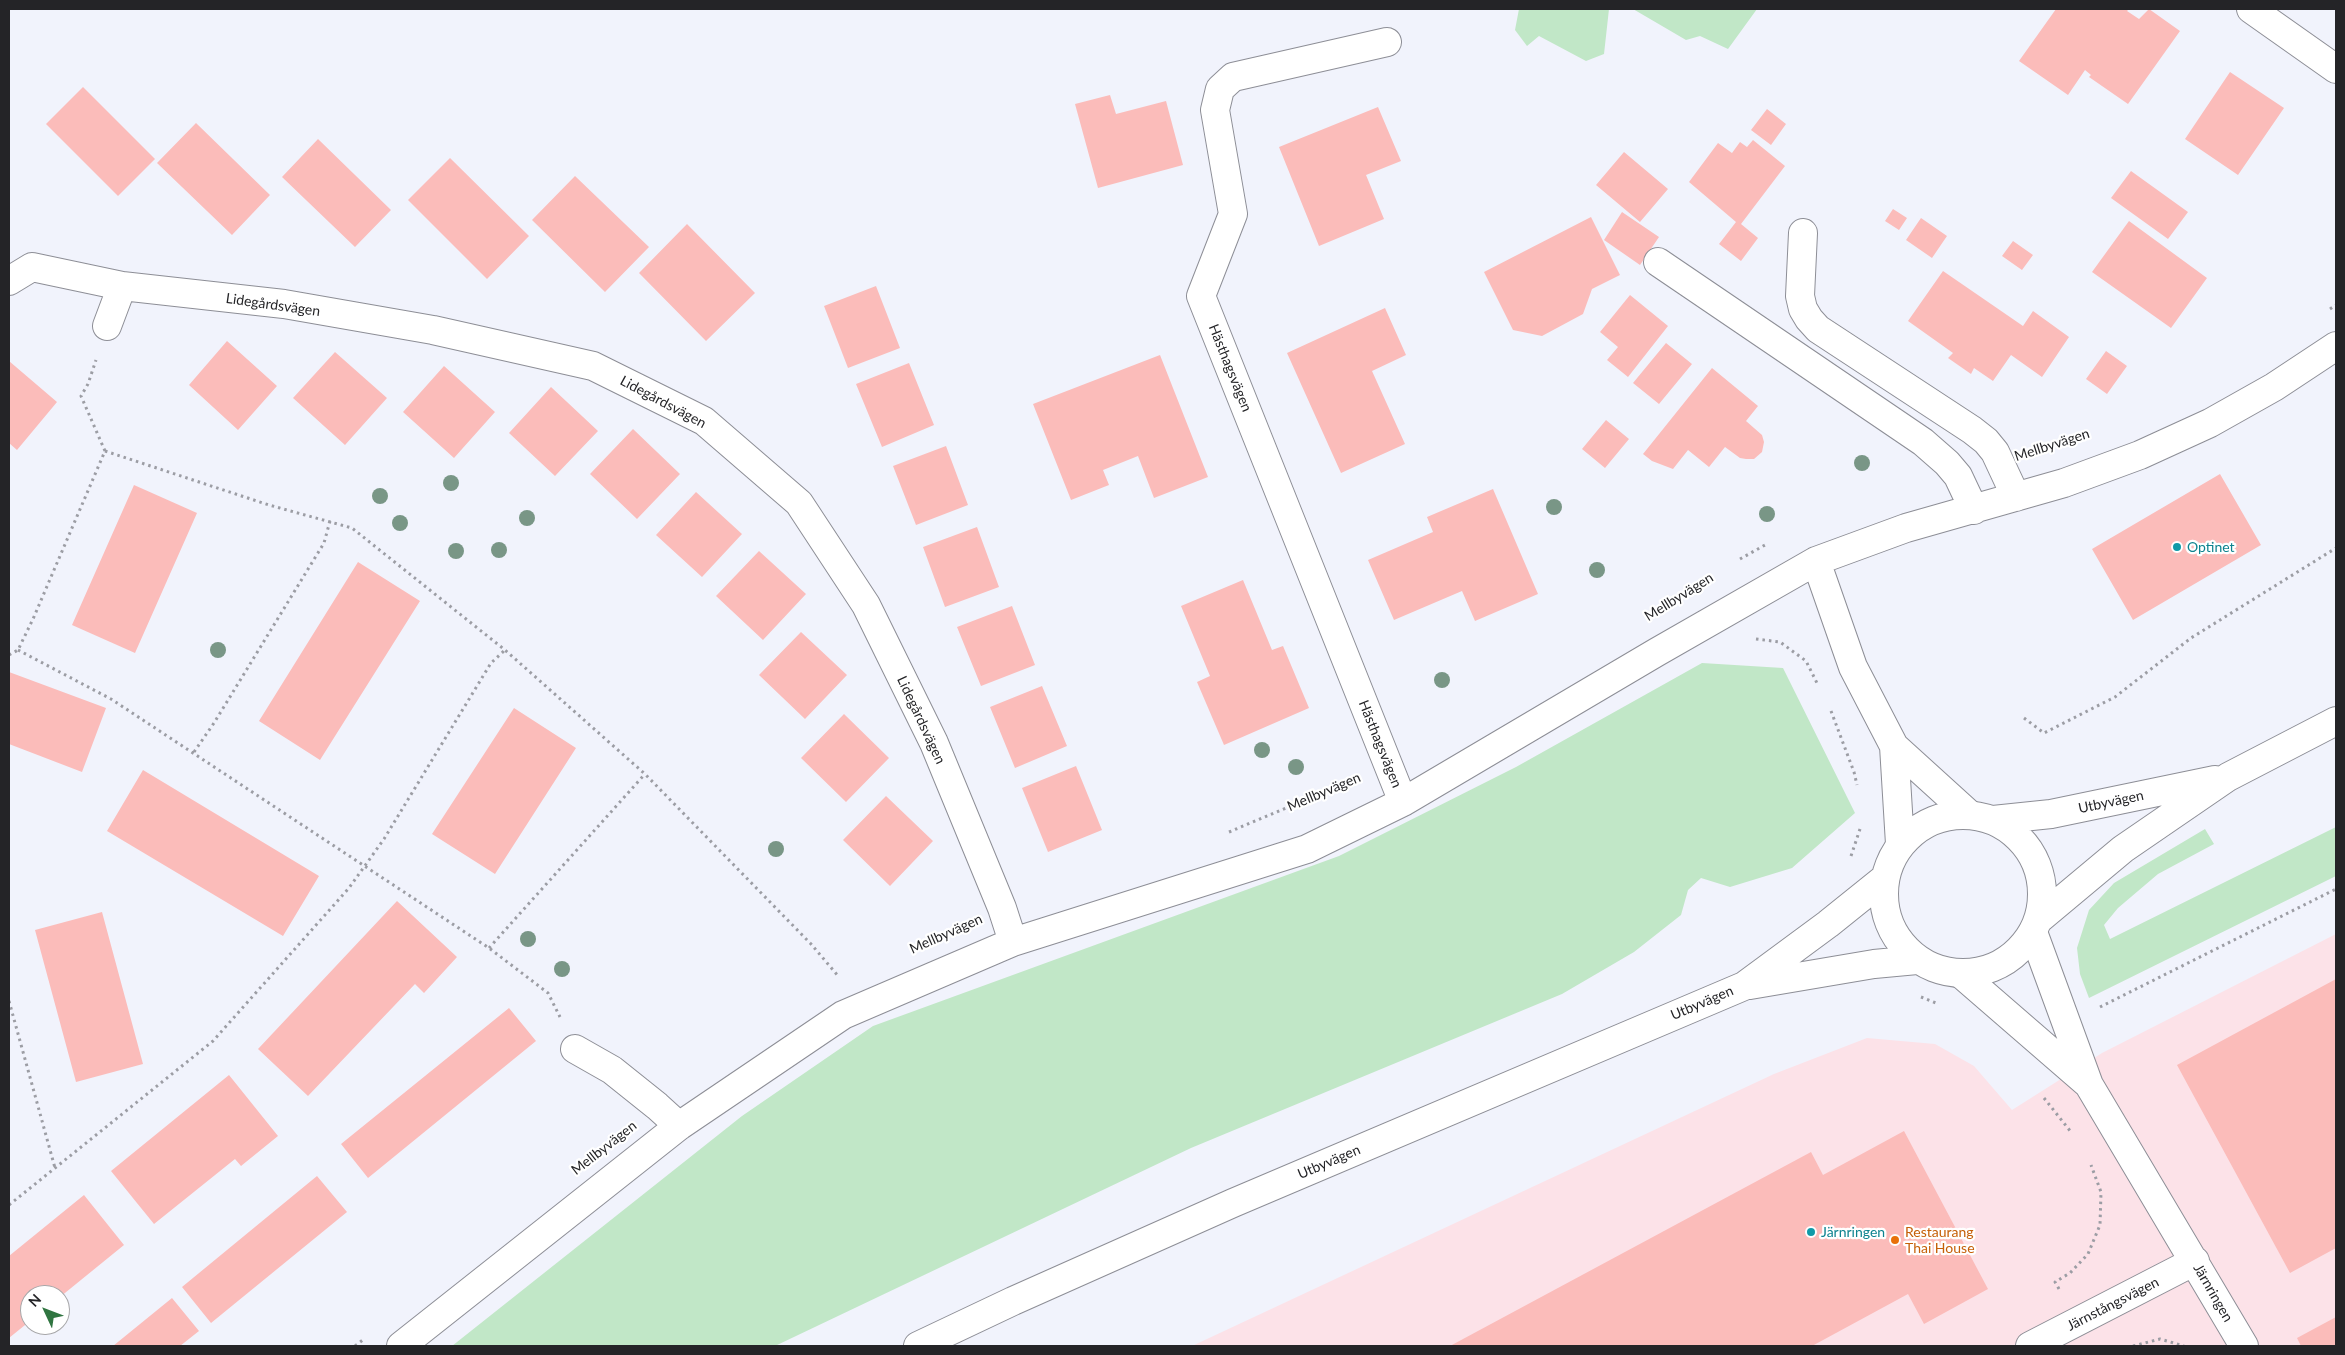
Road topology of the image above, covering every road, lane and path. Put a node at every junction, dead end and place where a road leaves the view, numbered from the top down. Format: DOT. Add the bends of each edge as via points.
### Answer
graph roads {
  1 [pos="2251,9"];
  2 [pos="1387,42"];
  3 [pos="2336,69"];
  4 [pos="1803,233"];
  5 [pos="1658,262"];
  6 [pos="9,281"];
  7 [pos="122,286"];
  8 [pos="2336,305"];
  9 [pos="2329,310"];
  10 [pos="107,326"];
  11 [pos="2336,346"];
  12 [pos="2066,440"];
  13 [pos="105,451"];
  14 [pos="2000,462"];
  15 [pos="2016,497"];
  16 [pos="1974,510"];
  17 [pos="330,521"];
  18 [pos="1774,541"];
  19 [pos="2336,548"];
  20 [pos="1739,559"];
  21 [pos="1816,562"];
  22 [pos="1752,639"];
  23 [pos="18,650"];
  24 [pos="505,650"];
  25 [pos="9,655"];
  26 [pos="1818,686"];
  27 [pos="1827,702"];
  28 [pos="2024,718"];
  29 [pos="2336,721"];
  30 [pos="1894,746"];
  31 [pos="194,752"];
  32 [pos="1388,764"];
  33 [pos="645,774"];
  34 [pos="2228,777"];
  35 [pos="1858,787"];
  36 [pos="1403,802"];
  37 [pos="1982,817"];
  38 [pos="1860,820"];
  39 [pos="1224,834"];
  40 [pos="1900,844"];
  41 [pos="1846,864"];
  42 [pos="364,866"];
  43 [pos="1884,879"];
  44 [pos="2336,889"];
  45 [pos="2036,926"];
  46 [pos="1013,942"];
  47 [pos="489,948"];
  48 [pos="1917,960"];
  49 [pos="1961,974"];
  50 [pos="834,984"];
  51 [pos="1744,986"];
  52 [pos="1920,997"];
  53 [pos="9,1001"];
  54 [pos="1939,1004"];
  55 [pos="2097,1008"];
  56 [pos="575,1049"];
  57 [pos="2090,1085"];
  58 [pos="2040,1092"];
  59 [pos="678,1126"];
  60 [pos="2075,1138"];
  61 [pos="2088,1158"];
  62 [pos="56,1168"];
  63 [pos="9,1205"];
  64 [pos="2195,1261"];
  65 [pos="2055,1282"];
  66 [pos="370,1334"];
  67 [pos="355,1346"];
  68 [pos="401,1346"];
  69 [pos="918,1346"];
  70 [pos="2030,1346"];
  71 [pos="2134,1346"];
  72 [pos="2184,1346"];
  73 [pos="2244,1346"];
  1 -- 3 [label="street"];
  2 -- 32 [label="street, Hästhagsvägen" via="1233,77 1220,89 1215,110 1233,214 1201,296"];
  4 -- 14 [label="street" via="1800,296 1809,319 1818,329 1972,430 1995,452"];
  5 -- 16 [label="street" via="1922,442 1958,476"];
  6 -- 7 [label="street, Lidegårdsvägen" via="32,267"];
  7 -- 10 [label="street"];
  7 -- 46 [label="street, Lidegårdsvägen" via="284,304 432,330 593,366 704,421 799,504 866,605 934,743"];
  8 -- 9 [label="path"];
  10 -- 13 [label="path" via="81,396"];
  11 -- 15 [label="street" via="2274,387 2202,427 2140,456"];
  12 -- 14 [label="path, Mellbyvägen"];
  13 -- 17 [label="path"];
  13 -- 23 [label="path"];
  14 -- 15 [label="street"];
  15 -- 16 [label="street"];
  16 -- 21 [label="street" via="1906,528"];
  17 -- 24 [label="path" via="352,528"];
  17 -- 31 [label="path" via="324,543"];
  18 -- 20 [label="path"];
  19 -- 28 [label="path" via="2191,638 2115,697 2044,733"];
  21 -- 30 [label="street" via="1853,667"];
  21 -- 36 [label="street"];
  22 -- 26 [label="path" via="1780,642 1806,661"];
  23 -- 25 [label="path"];
  23 -- 31 [label="path" via="111,699"];
  24 -- 33 [label="path"];
  24 -- 42 [label="path" via="491,663 384,840"];
  27 -- 35 [label="path"];
  29 -- 34 [label="street, Utbyvägen"];
  30 -- 37 [label="street"];
  30 -- 40 [label="street"];
  31 -- 42 [label="path"];
  32 -- 36 [label="street, Hästhagsvägen"];
  32 -- 39 [label="path, Mellbyvägen"];
  33 -- 47 [label="path"];
  33 -- 50 [label="path" via="811,944 842,980"];
  34 -- 37 [label="street, Utbyvägen" via="2060,812"];
  34 -- 45 [label="street, Utbyvägen" via="2123,849"];
  36 -- 46 [label="street" via="1307,849"];
  37 -- 40 [label="street, Utbyvägen" via="1951,816 1932,821"];
  37 -- 45 [label="street, Utbyvägen" via="2014,833 2030,851 2040,873 2042,897"];
  38 -- 41 [label="path" via="1852,856"];
  40 -- 43 [label="street, Utbyvägen"];
  42 -- 47 [label="path"];
  42 -- 62 [label="path" via="349,888 213,1041"];
  43 -- 48 [label="street, Utbyvägen" via="1883,902 1889,924 1900,944"];
  43 -- 51 [label="street, Utbyvägen"];
  44 -- 55 [label="path"];
  45 -- 49 [label="street, Utbyvägen" via="2015,955 1990,969"];
  45 -- 57 [label="street, Järnringen"];
  46 -- 59 [label="street" via="843,1015"];
  47 -- 56 [label="path" via="548,993"];
  48 -- 49 [label="street, Utbyvägen" via="1938,970"];
  48 -- 51 [label="street, Utbyvägen"];
  49 -- 57 [label="street, Järnringen"];
  51 -- 69 [label="street, Utbyvägen" via="1224,1207"];
  52 -- 54 [label="path"];
  53 -- 62 [label="path"];
  56 -- 59 [label="street" via="612,1070"];
  57 -- 64 [label="street, Järnringen"];
  58 -- 60 [label="path"];
  59 -- 68 [label="street"];
  61 -- 65 [label="path" via="2101,1192 2100,1225 2088,1254 2070,1273"];
  62 -- 63 [label="path"];
  64 -- 70 [label="street, Järnstångsvägen"];
  64 -- 73 [label="street, Järnringen"];
  66 -- 67 [label="path"];
  71 -- 72 [label="path" via="2160,1339"];
}
